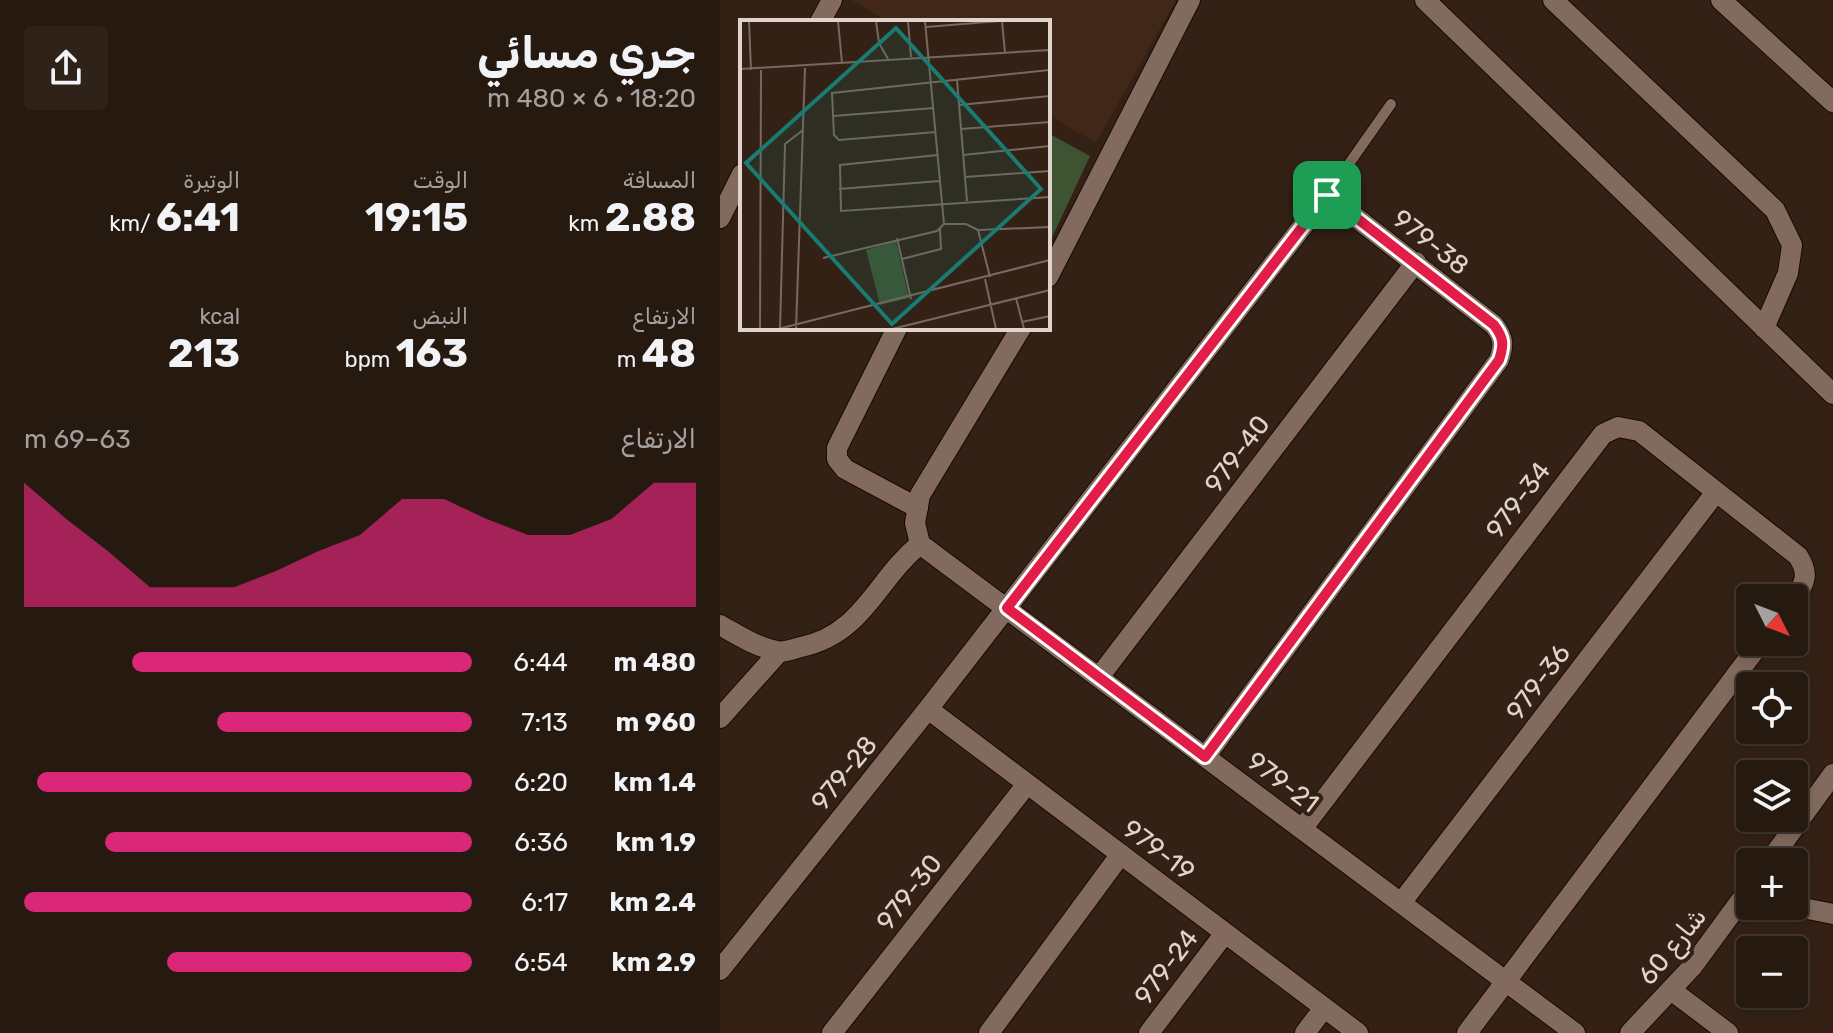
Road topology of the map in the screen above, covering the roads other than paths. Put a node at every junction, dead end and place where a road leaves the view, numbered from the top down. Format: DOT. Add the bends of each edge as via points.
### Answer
graph roads {
  1 [pos="832,0"];
  2 [pos="1190,0"];
  3 [pos="1425,0"];
  4 [pos="1553,0"];
  5 [pos="1721,0"];
  6 [pos="821,20"];
  7 [pos="1833,102"];
  8 [pos="1391,104"];
  9 [pos="740,178"];
  10 [pos="1327,195"];
  11 [pos="720,218"];
  12 [pos="1416,262"];
  13 [pos="1050,273"];
  14 [pos="1764,328"];
  15 [pos="896,330"];
  16 [pos="1020,330"];
  17 [pos="1833,394"];
  18 [pos="1716,492"];
  19 [pos="918,508"];
  20 [pos="920,544"];
  21 [pos="1802,584"];
  22 [pos="1007,608"];
  23 [pos="720,625"];
  24 [pos="779,652"];
  25 [pos="1750,656"];
  26 [pos="1099,677"];
  27 [pos="928,709"];
  28 [pos="720,718"];
  29 [pos="1205,757"];
  30 [pos="1833,774"];
  31 [pos="1027,784"];
  32 [pos="1302,829"];
  33 [pos="1779,848"];
  34 [pos="1121,854"];
  35 [pos="1401,903"];
  36 [pos="1808,909"];
  37 [pos="1736,910"];
  38 [pos="1833,914"];
  39 [pos="1225,933"];
  40 [pos="720,970"];
  41 [pos="1506,981"];
  42 [pos="1671,990"];
  43 [pos="1324,1008"];
  44 [pos="832,1033"];
  45 [pos="989,1033"];
  46 [pos="1149,1033"];
  47 [pos="1305,1033"];
  48 [pos="1358,1033"];
  49 [pos="1467,1033"];
  50 [pos="1575,1033"];
  51 [pos="1630,1033"];
  52 [pos="1728,1033"];
  1 -- 6 [label="street"];
  2 -- 13 [label="street"];
  3 -- 14 [label="street"];
  4 -- 14 [label="street" via="1775,210 1792,245 1788,273"];
  5 -- 7 [label="street"];
  8 -- 10 [label="lane"];
  9 -- 11 [label="street"];
  10 -- 12 [label="street, 979-38"];
  10 -- 22 [label="street"];
  12 -- 26 [label="street, 979-40"];
  12 -- 29 [label="street, 979-38" via="1494,325 1504,347 1499,360"];
  14 -- 17 [label="street"];
  15 -- 19 [label="street" via="837,448 837,459 845,469"];
  16 -- 19 [label="street" via="920,495"];
  18 -- 21 [label="street, 979-34" via="1798,556 1805,567"];
  18 -- 32 [label="street, 979-34" via="1639,431 1618,427 1603,434"];
  18 -- 35 [label="street, 979-36"];
  19 -- 20 [label="street"];
  20 -- 22 [label="street, 979-21"];
  20 -- 24 [label="street" via="901,559 849,626 818,644"];
  22 -- 26 [label="street, 979-21"];
  22 -- 27 [label="street, 979-28"];
  23 -- 24 [label="street"];
  24 -- 28 [label="street"];
  25 -- 41 [label="street"];
  26 -- 29 [label="street, 979-21"];
  27 -- 31 [label="street, 979-19"];
  27 -- 40 [label="street, 979-28"];
  29 -- 32 [label="street, 979-21"];
  30 -- 33 [label="street"];
  31 -- 34 [label="street, 979-19"];
  31 -- 44 [label="street, 979-30"];
  32 -- 35 [label="street, 979-21"];
  34 -- 39 [label="street, 979-19"];
  34 -- 45 [label="street"];
  35 -- 41 [label="street, 979-21"];
  36 -- 38 [label="street"];
  37 -- 42 [label="street, شارع 60"];
  39 -- 43 [label="street, 979-19"];
  39 -- 46 [label="street, 979-24"];
  41 -- 49 [label="street"];
  41 -- 50 [label="street, 979-21"];
  42 -- 51 [label="street, شارع 60"];
  42 -- 52 [label="street"];
  43 -- 47 [label="street"];
  43 -- 48 [label="street, 979-19"];
}
